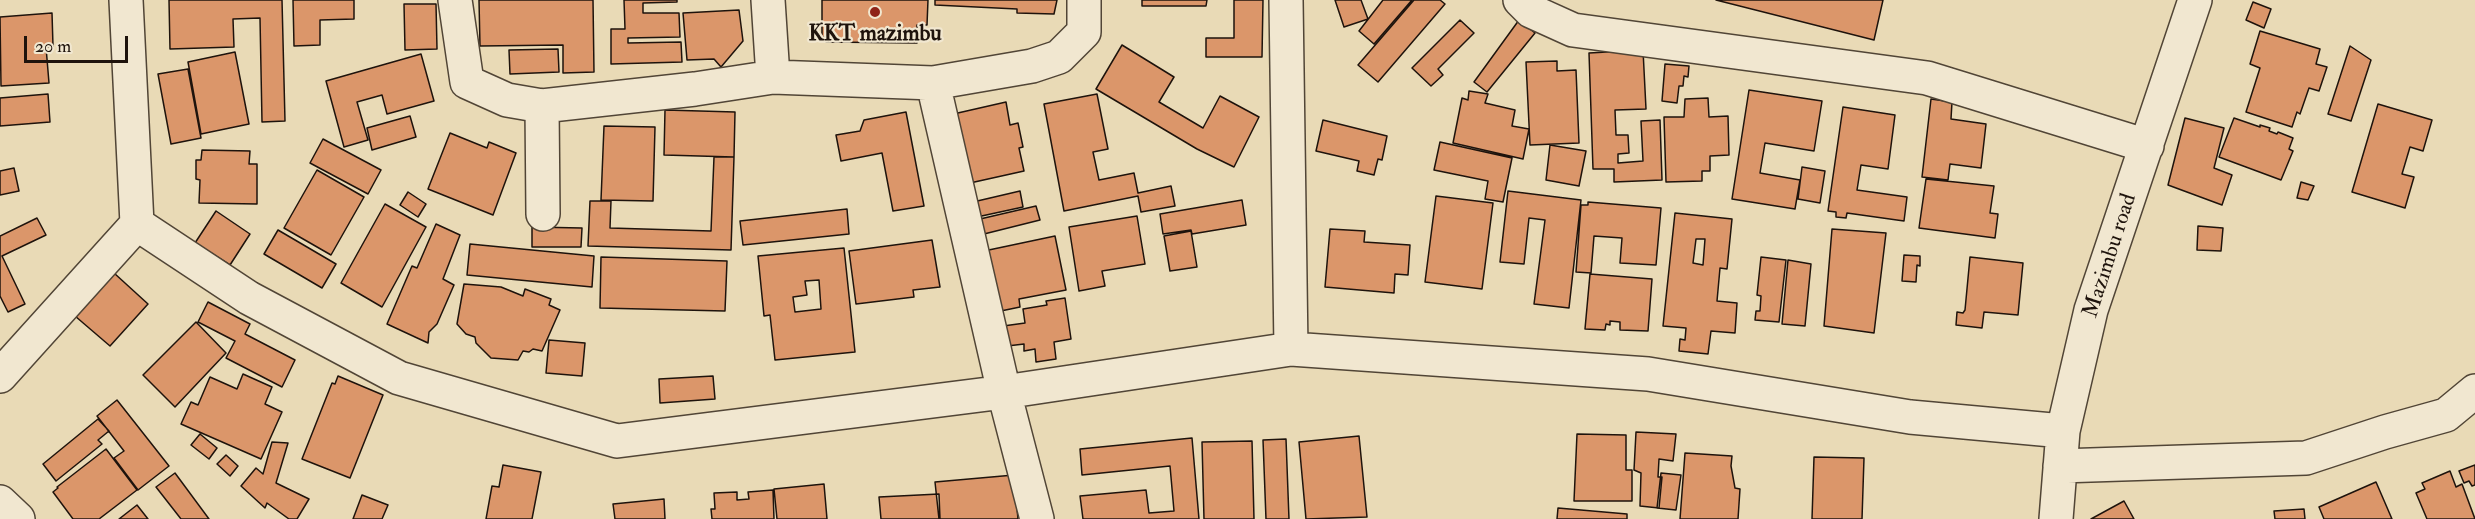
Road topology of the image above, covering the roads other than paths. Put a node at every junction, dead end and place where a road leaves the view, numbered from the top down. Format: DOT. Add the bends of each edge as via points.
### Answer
graph roads {
  1 [pos="126,0"];
  2 [pos="455,0"];
  3 [pos="768,0"];
  4 [pos="1084,0"];
  5 [pos="1286,0"];
  6 [pos="1520,0"];
  7 [pos="2195,0"];
  8 [pos="773,77"];
  9 [pos="933,83"];
  10 [pos="542,106"];
  11 [pos="2147,146"];
  12 [pos="543,214"];
  13 [pos="137,224"];
  14 [pos="1291,350"];
  15 [pos="0,376"];
  16 [pos="2475,391"];
  17 [pos="1004,392"];
  18 [pos="2063,431"];
  19 [pos="2060,466"];
  20 [pos="0,502"];
  21 [pos="18,519"];
  22 [pos="1037,519"];
  23 [pos="2056,519"];
  1 -- 13 [label="street"];
  2 -- 10 [label="street" via="466,82 507,100"];
  3 -- 8 [label="street"];
  4 -- 9 [label="street" via="1084,32 1059,57 1032,66"];
  5 -- 14 [label="street"];
  6 -- 11 [label="street" via="1531,11 1573,30 1927,78"];
  7 -- 11 [label="street, Mazimbu road"];
  8 -- 9 [label="street"];
  8 -- 10 [label="street"];
  9 -- 17 [label="street"];
  10 -- 12 [label="street"];
  11 -- 18 [label="street, Mazimbu road" via="2091,310"];
  13 -- 15 [label="street"];
  13 -- 17 [label="street" via="249,298 399,378 617,441"];
  14 -- 17 [label="street"];
  14 -- 18 [label="street" via="1648,374 1910,417"];
  16 -- 19 [label="street" via="2446,415 2306,458"];
  17 -- 22 [label="street"];
  18 -- 19 [label="street, Mazimbu road"];
  19 -- 23 [label="street, Mazimbu road"];
  20 -- 21 [label="street"];
}
